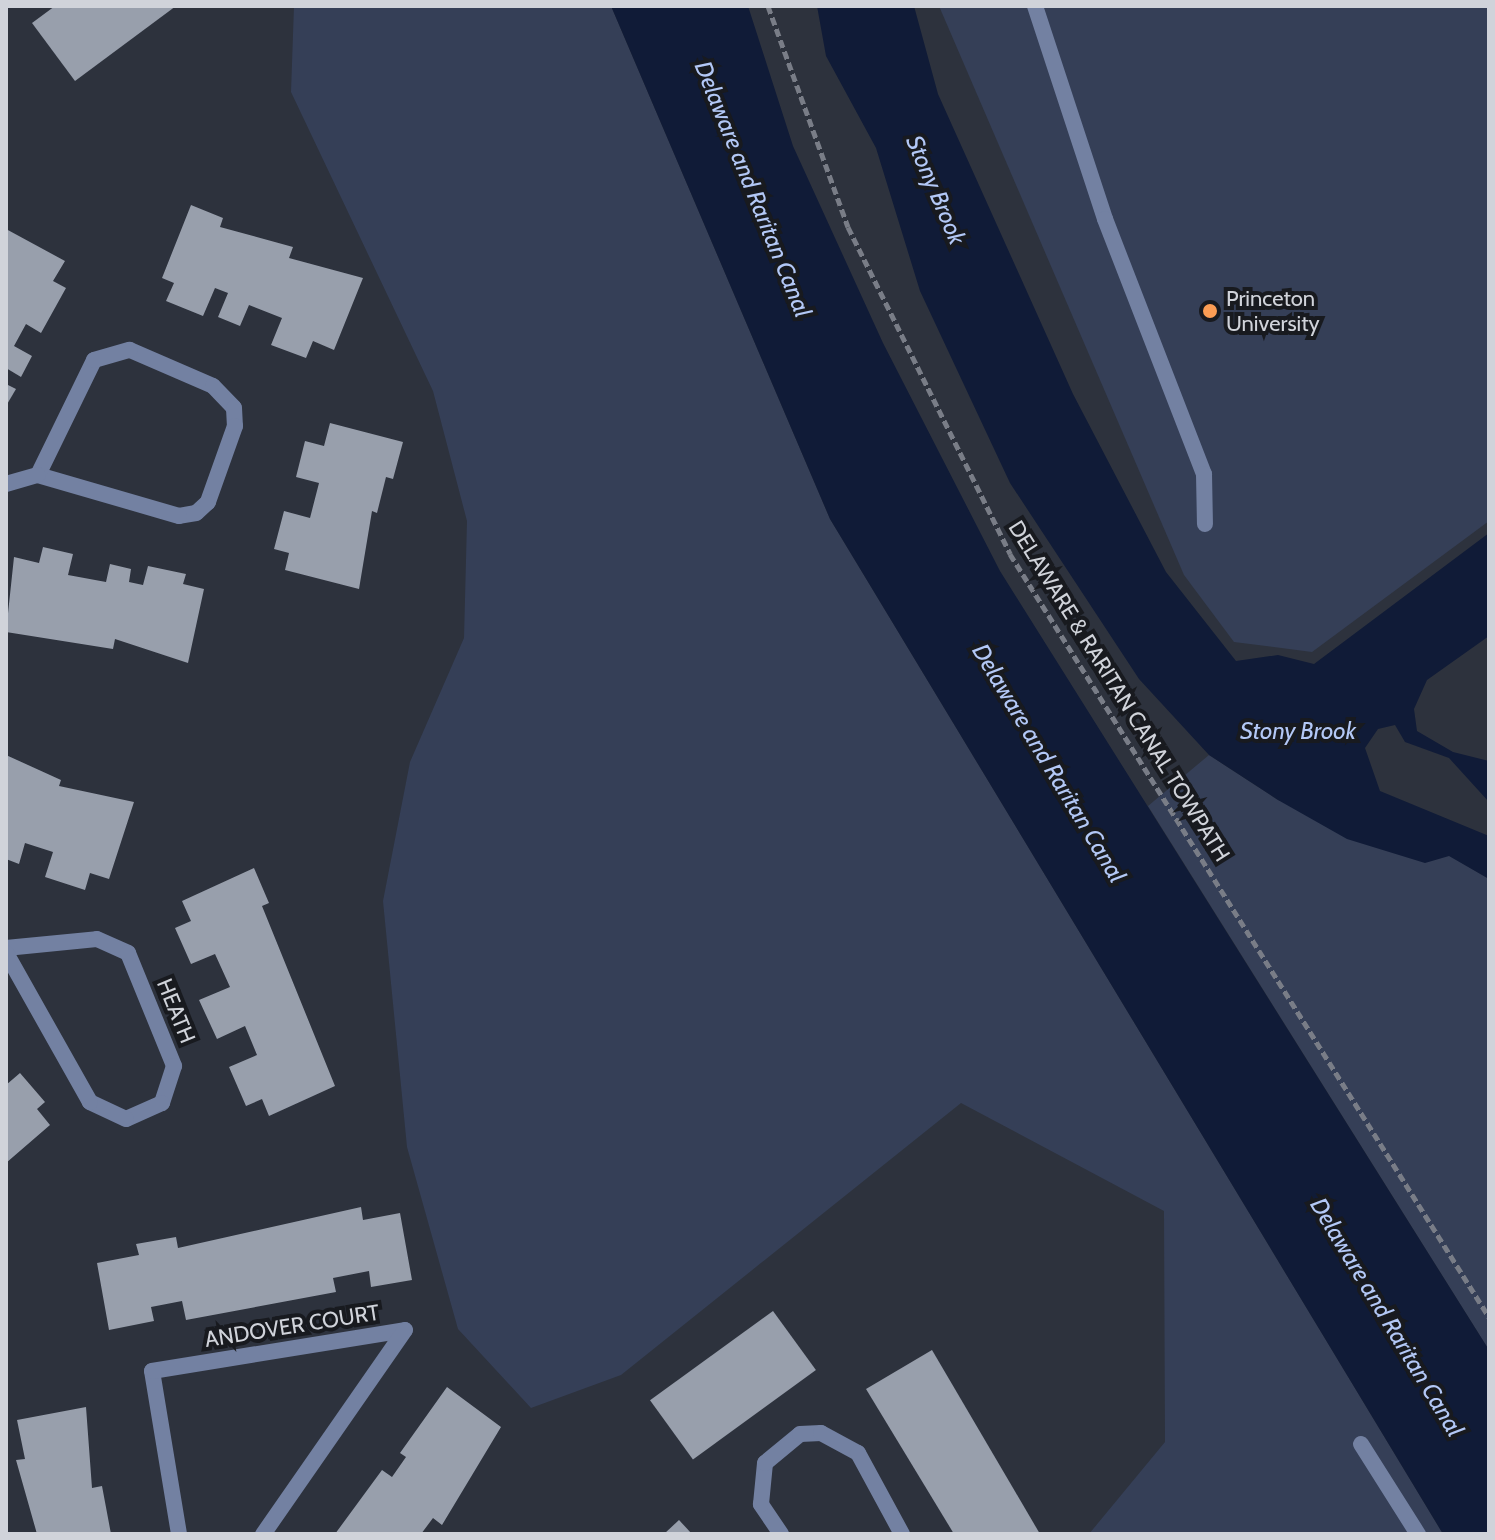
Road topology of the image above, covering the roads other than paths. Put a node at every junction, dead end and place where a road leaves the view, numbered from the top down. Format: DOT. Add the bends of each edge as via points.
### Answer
graph roads {
  1 [pos="1035,6"];
  2 [pos="38,475"];
  3 [pos="6,484"];
  4 [pos="1205,524"];
  5 [pos="6,951"];
  6 [pos="1361,1444"];
  7 [pos="179,1534"];
  8 [pos="263,1534"];
  9 [pos="781,1534"];
  10 [pos="902,1534"];
  11 [pos="1418,1534"];
  1 -- 4 [label="street" via="1105,219 1204,474"];
  2 -- 2 [label="street" via="179,516 196,513 212,489 235,426 234,408 213,386 130,350 111,351 83,376"];
  2 -- 3 [label="street"];
  5 -- 5 [label="street, HEATH" via="90,1102 126,1119 162,1103 174,1066 128,953 97,939"];
  6 -- 11 [label="street"];
  7 -- 8 [label="street, ANDOVER COURT" via="152,1371 405,1330"];
  9 -- 10 [label="street" via="761,1504 765,1463 800,1434 821,1433 858,1453"];
}
